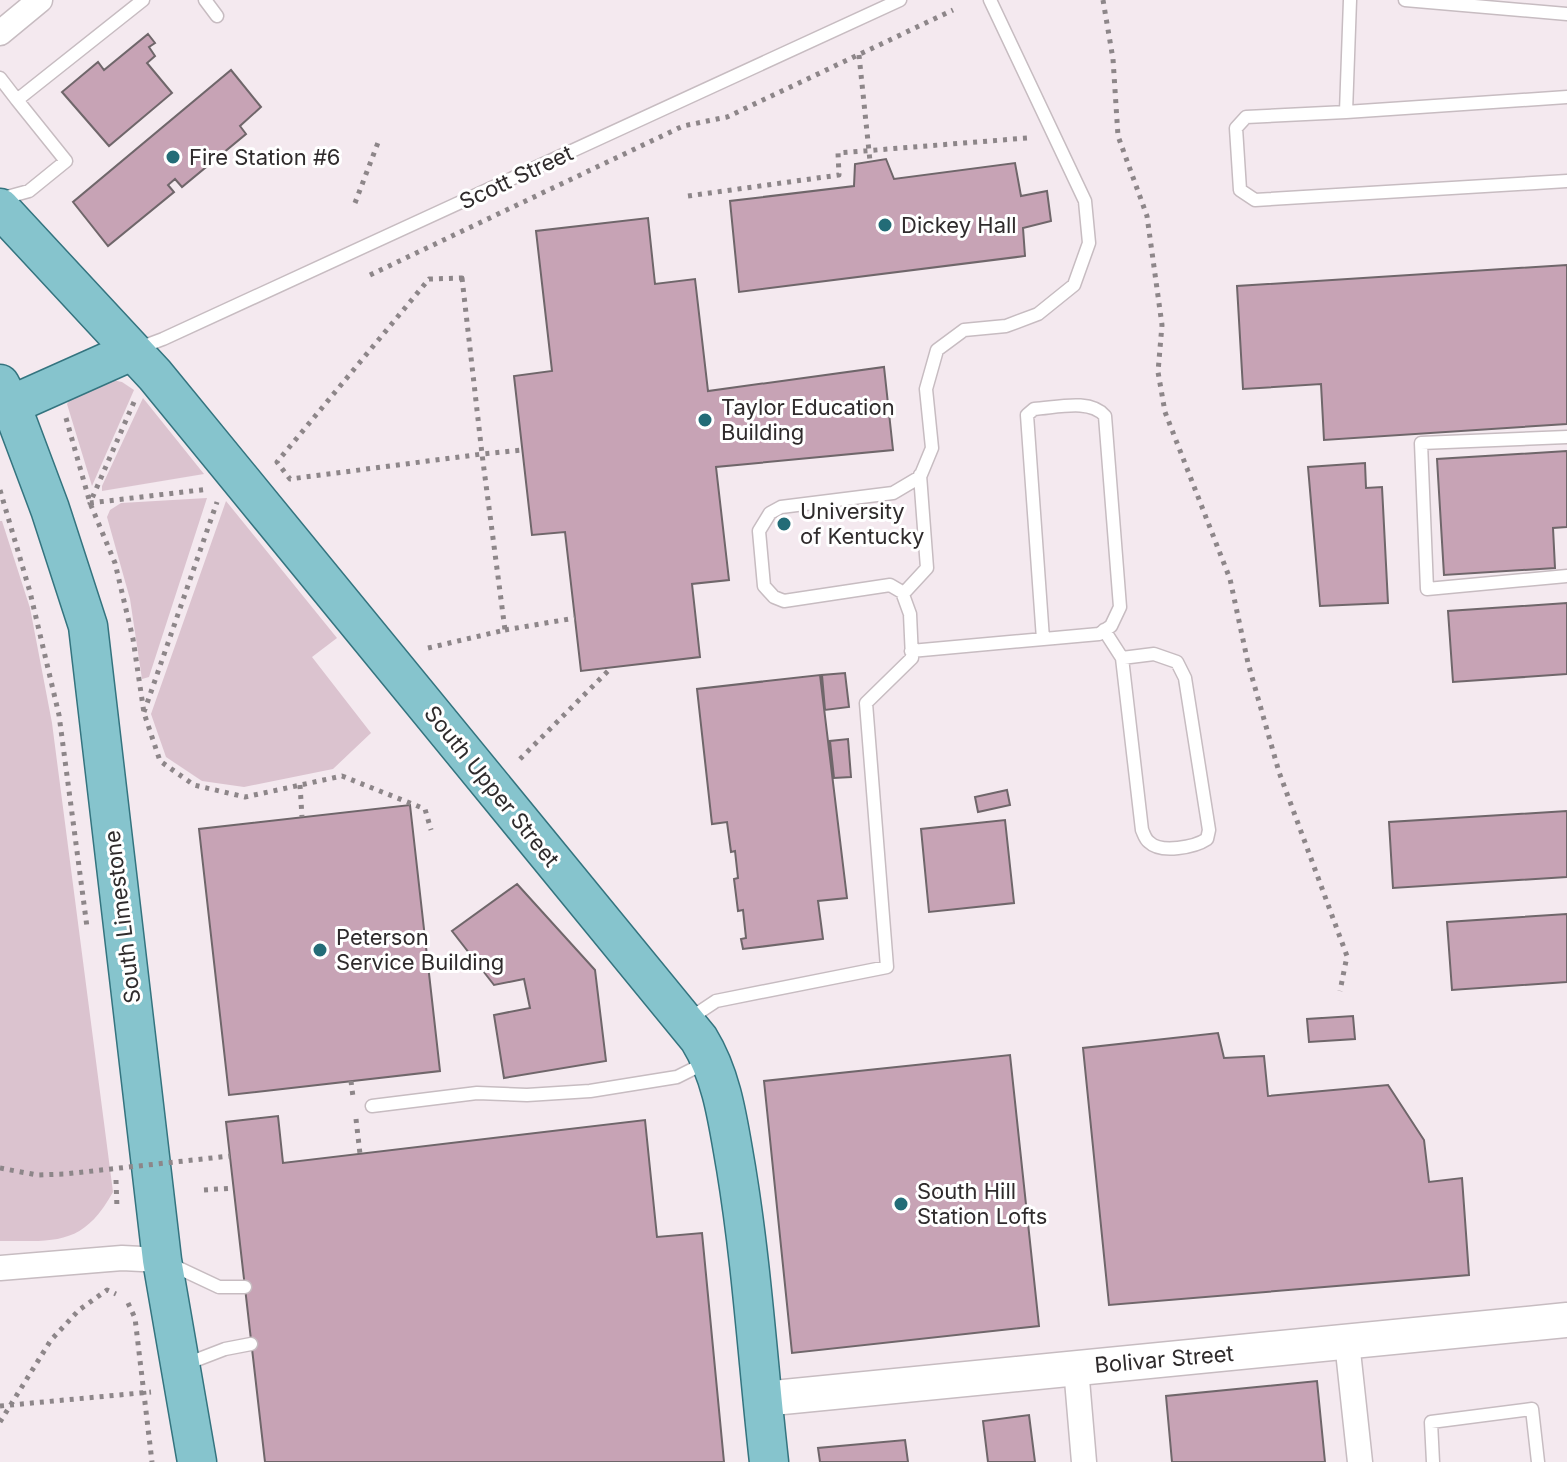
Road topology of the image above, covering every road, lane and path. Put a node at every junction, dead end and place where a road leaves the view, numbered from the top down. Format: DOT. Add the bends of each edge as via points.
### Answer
graph roads {
  1 [pos="40,0"];
  2 [pos="143,0"];
  3 [pos="205,0"];
  4 [pos="900,0"];
  5 [pos="990,0"];
  6 [pos="1103,0"];
  7 [pos="1350,0"];
  8 [pos="1405,0"];
  9 [pos="953,10"];
  10 [pos="1567,14"];
  11 [pos="217,16"];
  12 [pos="0,33"];
  13 [pos="859,55"];
  14 [pos="0,78"];
  15 [pos="1567,97"];
  16 [pos="17,100"];
  17 [pos="1346,112"];
  18 [pos="1027,138"];
  19 [pos="379,140"];
  20 [pos="869,151"];
  21 [pos="870,161"];
  22 [pos="1567,181"];
  23 [pos="688,196"];
  24 [pos="0,199"];
  25 [pos="355,203"];
  26 [pos="0,208"];
  27 [pos="370,275"];
  28 [pos="132,351"];
  29 [pos="6,394"];
  30 [pos="138,394"];
  31 [pos="66,418"];
  32 [pos="1567,437"];
  33 [pos="522,450"];
  34 [pos="482,454"];
  35 [pos="920,475"];
  36 [pos="0,490"];
  37 [pos="90,503"];
  38 [pos="4,515"];
  39 [pos="1567,576"];
  40 [pos="903,594"];
  41 [pos="575,618"];
  42 [pos="505,630"];
  43 [pos="1104,630"];
  44 [pos="1043,639"];
  45 [pos="428,648"];
  46 [pos="911,651"];
  47 [pos="1122,658"];
  48 [pos="611,668"];
  49 [pos="144,713"];
  50 [pos="520,759"];
  51 [pos="300,785"];
  52 [pos="302,817"];
  53 [pos="431,830"];
  54 [pos="87,931"];
  55 [pos="1340,991"];
  56 [pos="685,1022"];
  57 [pos="711,1059"];
  58 [pos="372,1106"];
  59 [pos="230,1156"];
  60 [pos="116,1164"];
  61 [pos="0,1168"];
  62 [pos="234,1188"];
  63 [pos="204,1190"];
  64 [pos="117,1209"];
  65 [pos="162,1260"];
  66 [pos="0,1268"];
  67 [pos="245,1287"];
  68 [pos="116,1294"];
  69 [pos="128,1303"];
  70 [pos="1567,1320"];
  71 [pos="1347,1342"];
  72 [pos="251,1344"];
  73 [pos="1076,1368"];
  74 [pos="182,1376"];
  75 [pos="145,1393"];
  76 [pos="762,1399"];
  77 [pos="10,1405"];
  78 [pos="0,1406"];
  79 [pos="0,1422"];
  80 [pos="152,1462"];
  81 [pos="197,1462"];
  82 [pos="769,1462"];
  83 [pos="1084,1462"];
  84 [pos="1360,1462"];
  85 [pos="1433,1462"];
  86 [pos="1538,1462"];
  1 -- 12 [label="street"];
  2 -- 16 [label="lane"];
  3 -- 11 [label="lane"];
  4 -- 28 [label="lane, Scott Street"];
  5 -- 35 [label="lane" via="1085,201 1089,243 1074,285 1038,314 1006,326 964,330 937,350 926,389 932,448"];
  6 -- 55 [label="path" via="1118,136 1147,216 1162,325 1158,372 1165,412 1230,579 1279,772 1347,956"];
  7 -- 17 [label="lane"];
  8 -- 10 [label="lane"];
  9 -- 13 [label="path"];
  13 -- 20 [label="path"];
  13 -- 27 [label="path" via="727,117 683,126"];
  14 -- 16 [label="lane"];
  15 -- 17 [label="lane"];
  16 -- 24 [label="lane" via="66,161 29,191"];
  17 -- 22 [label="lane" via="1246,117 1236,128 1240,190 1255,200"];
  18 -- 20 [label="path"];
  19 -- 25 [label="path"];
  20 -- 21 [label="path"];
  20 -- 23 [label="path" via="838,153 839,175"];
  26 -- 28 [label="main road, South Upper Street"];
  28 -- 29 [label="main road"];
  28 -- 56 [label="main road, South Upper Street"];
  29 -- 65 [label="main road, South Limestone" via="88,626"];
  30 -- 37 [label="path"];
  31 -- 37 [label="path"];
  32 -- 39 [label="lane" via="1421,443 1427,589"];
  33 -- 34 [label="path"];
  34 -- 34 [label="path" via="462,278 429,279 277,462 290,479"];
  34 -- 42 [label="path"];
  35 -- 40 [label="lane" via="927,568"];
  35 -- 40 [label="lane" via="893,493 781,507 770,513 759,531 764,586 774,597 784,601 890,585"];
  36 -- 38 [label="path"];
  37 -- 49 [label="path" via="115,563"];
  37 -- 49 [label="path" via="210,488 218,499"];
  38 -- 54 [label="path" via="30,592 59,715"];
  40 -- 46 [label="lane" via="910,614"];
  41 -- 42 [label="path"];
  42 -- 45 [label="path"];
  43 -- 44 [label="lane"];
  43 -- 44 [label="lane" via="1120,607 1105,416 1090,405 1034,409 1026,424"];
  43 -- 47 [label="lane"];
  44 -- 46 [label="lane"];
  46 -- 56 [label="lane" via="912,658 866,703 887,967 716,1001"];
  47 -- 47 [label="lane" via="1142,830 1157,847 1199,844 1209,830 1185,678 1177,662 1154,654"];
  48 -- 50 [label="path"];
  49 -- 51 [label="path" via="160,761 194,785 245,797"];
  51 -- 52 [label="path"];
  51 -- 53 [label="path" via="342,776 425,809"];
  56 -- 57 [label="main road, South Upper Street"];
  57 -- 58 [label="lane" via="677,1077 619,1087 527,1095 477,1093"];
  57 -- 76 [label="main road, South Upper Street" via="727,1112 745,1223"];
  59 -- 61 [label="path, bridge" via="65,1174"];
  60 -- 64 [label="path"];
  62 -- 63 [label="path"];
  65 -- 66 [label="street"];
  65 -- 67 [label="lane" via="219,1287"];
  65 -- 74 [label="main road, South Limestone"];
  68 -- 77 [label="path" via="107,1290 64,1323"];
  69 -- 75 [label="path" via="135,1318"];
  70 -- 71 [label="main road, Bolivar Street"];
  71 -- 73 [label="main road, Bolivar Street"];
  71 -- 84 [label="street"];
  72 -- 74 [label="lane" via="225,1349"];
  73 -- 76 [label="main road, Bolivar Street"];
  73 -- 83 [label="street"];
  74 -- 75 [label="path"];
  74 -- 81 [label="main road, South Limestone"];
  75 -- 77 [label="path"];
  75 -- 80 [label="path"];
  76 -- 82 [label="main road, South Upper Street"];
  77 -- 78 [label="path"];
  77 -- 79 [label="path"];
  85 -- 86 [label="lane" via="1431,1422 1532,1409"];
}
